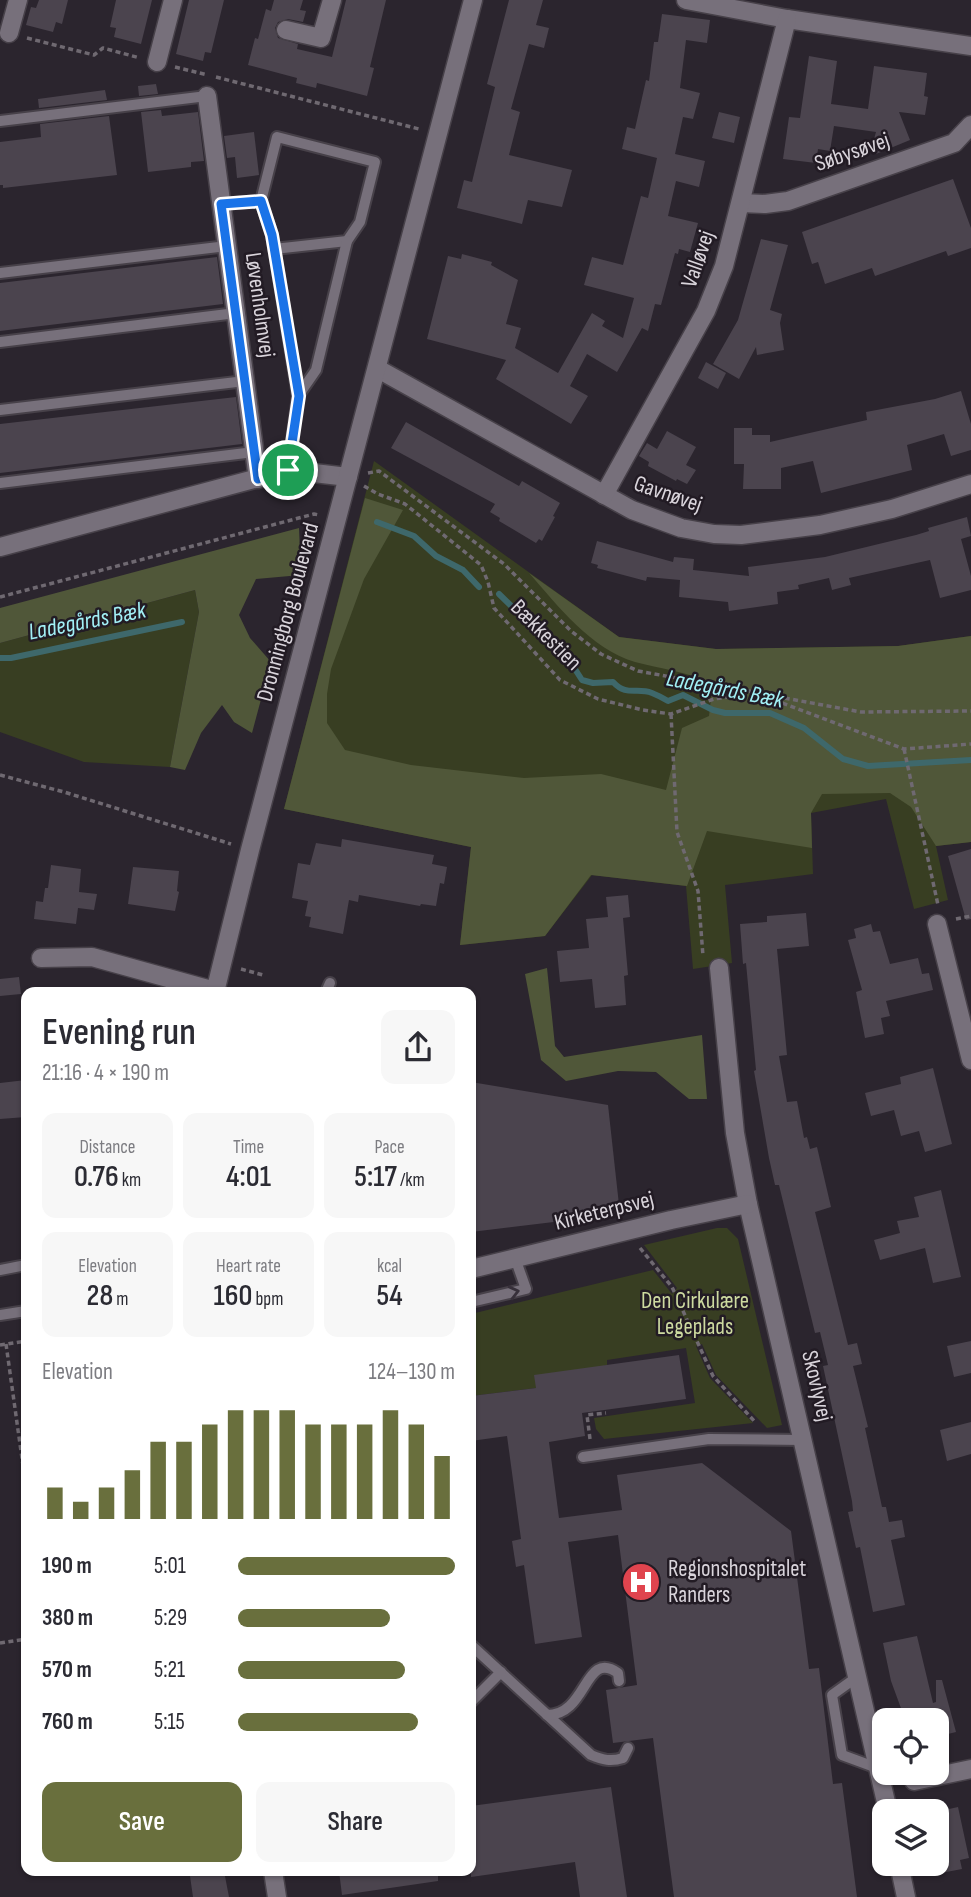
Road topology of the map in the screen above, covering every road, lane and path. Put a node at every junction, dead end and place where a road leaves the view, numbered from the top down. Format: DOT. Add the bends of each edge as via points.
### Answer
graph roads {
  1 [pos="18,0"];
  2 [pos="173,0"];
  3 [pos="332,0"];
  4 [pos="473,0"];
  5 [pos="686,0"];
  6 [pos="787,19"];
  7 [pos="286,30"];
  8 [pos="9,33"];
  9 [pos="971,46"];
  10 [pos="157,62"];
  11 [pos="207,96"];
  12 [pos="0,121"];
  13 [pos="971,125"];
  14 [pos="261,201"];
  15 [pos="741,203"];
  16 [pos="221,204"];
  17 [pos="347,241"];
  18 [pos="227,246"];
  19 [pos="274,249"];
  20 [pos="0,273"];
  21 [pos="236,313"];
  22 [pos="0,342"];
  23 [pos="378,369"];
  24 [pos="245,382"];
  25 [pos="299,396"];
  26 [pos="0,411"];
  27 [pos="254,452"];
  28 [pos="288,470"];
  29 [pos="348,477"];
  30 [pos="258,479"];
  31 [pos="0,483"];
  32 [pos="971,484"];
  33 [pos="604,495"];
  34 [pos="338,517"];
  35 [pos="0,547"];
  36 [pos="0,597"];
  37 [pos="756,693"];
  38 [pos="971,711"];
  39 [pos="671,713"];
  40 [pos="971,744"];
  41 [pos="904,750"];
  42 [pos="0,775"];
  43 [pos="250,850"];
  44 [pos="937,924"];
  45 [pos="41,958"];
  46 [pos="719,968"];
  47 [pos="197,987"];
  48 [pos="216,987"];
  49 [pos="971,1060"];
  50 [pos="748,1204"];
  51 [pos="634,1229"];
  52 [pos="515,1258"];
  53 [pos="21,1266"];
  54 [pos="476,1268"];
  55 [pos="0,1270"];
  56 [pos="476,1301"];
  57 [pos="21,1312"];
  58 [pos="0,1315"];
  59 [pos="21,1341"];
  60 [pos="6,1344"];
  61 [pos="0,1345"];
  62 [pos="606,1413"];
  63 [pos="762,1440"];
  64 [pos="804,1440"];
  65 [pos="21,1451"];
  66 [pos="588,1456"];
  67 [pos="21,1640"];
  68 [pos="0,1643"];
  69 [pos="476,1650"];
  70 [pos="501,1672"];
  71 [pos="857,1677"];
  72 [pos="619,1681"];
  73 [pos="476,1697"];
  74 [pos="547,1714"];
  75 [pos="872,1737"];
  76 [pos="628,1748"];
  77 [pos="872,1766"];
  78 [pos="971,1769"];
  79 [pos="949,1774"];
  80 [pos="274,1876"];
  81 [pos="902,1876"];
  82 [pos="277,1897"];
  83 [pos="906,1897"];
  1 -- 8 [label="street"];
  2 -- 10 [label="street"];
  3 -- 7 [label="street" via="321,38"];
  4 -- 23 [label="street, Dronningborg Boulevard"];
  5 -- 6 [label="street"];
  6 -- 9 [label="street"];
  6 -- 15 [label="street, Valløvej"];
  11 -- 12 [label="lane"];
  11 -- 16 [label="street, Løvenholmvej"];
  13 -- 15 [label="street, Søbysøvej" via="954,143 788,201"];
  14 -- 16 [label="lane"];
  14 -- 17 [label="lane" via="278,137 375,162 360,222"];
  14 -- 19 [label="lane"];
  15 -- 33 [label="street, Valløvej" via="706,311"];
  16 -- 18 [label="street, Løvenholmvej"];
  17 -- 19 [label="lane"];
  17 -- 25 [label="lane" via="316,370"];
  18 -- 20 [label="lane"];
  18 -- 21 [label="street, Løvenholmvej"];
  19 -- 25 [label="lane"];
  21 -- 22 [label="lane"];
  21 -- 24 [label="street, Løvenholmvej"];
  23 -- 29 [label="street, Dronningborg Boulevard"];
  23 -- 33 [label="street, Gavnøvej"];
  24 -- 26 [label="lane"];
  24 -- 27 [label="street, Løvenholmvej"];
  25 -- 28 [label="lane"];
  27 -- 30 [label="street, Løvenholmvej"];
  27 -- 31 [label="lane"];
  28 -- 29 [label="street"];
  28 -- 30 [label="street"];
  29 -- 34 [label="street, Dronningborg Boulevard"];
  29 -- 37 [label="path" via="379,471 504,564 571,631 601,654 638,671"];
  29 -- 39 [label="path, Bækkestien" via="405,504 481,565 494,608 560,680 598,699"];
  30 -- 35 [label="street"];
  32 -- 33 [label="street, Gavnøvej" via="820,525 741,535 681,528"];
  34 -- 36 [label="path" via="314,514"];
  34 -- 43 [label="street, Dronningborg Boulevard"];
  37 -- 38 [label="path" via="860,712"];
  37 -- 39 [label="path, Bækkestien" via="714,699"];
  37 -- 41 [label="path, Bækkestien"];
  39 -- 46 [label="path" via="677,832 698,891 704,962"];
  40 -- 41 [label="path, Bækkestien"];
  41 -- 44 [label="path" via="939,900"];
  42 -- 43 [label="path"];
  43 -- 48 [label="street, Dronningborg Boulevard"];
  44 -- 49 [label="street"];
  45 -- 47 [label="street" via="92,957"];
  46 -- 50 [label="street, Skovlyvej" via="735,1133"];
  50 -- 51 [label="street, Kirketerpsvej"];
  50 -- 64 [label="street, Skovlyvej"];
  51 -- 52 [label="street, Kirketerpsvej"];
  51 -- 63 [label="path" via="639,1247 672,1287 713,1376 761,1429"];
  52 -- 54 [label="street, Kirketerpsvej"];
  56 -- 52 [label="lane, one-way" via="526,1289"];
  53 -- 55 [label="lane"];
  57 -- 58 [label="lane"];
  59 -- 60 [label="path"];
  60 -- 61 [label="path"];
  60 -- 65 [label="path"];
  62 -- 66 [label="path" via="587,1415"];
  63 -- 64 [label="lane"];
  63 -- 66 [label="lane" via="709,1439"];
  64 -- 71 [label="street, Skovlyvej"];
  67 -- 68 [label="path"];
  69 -- 70 [label="lane"];
  70 -- 73 [label="lane"];
  70 -- 74 [label="lane"];
  71 -- 75 [label="street, Skovlyvej"];
  71 -- 77 [label="lane" via="832,1695 842,1755"];
  72 -- 74 [label="lane" via="612,1669 598,1670 563,1713"];
  74 -- 76 [label="lane" via="591,1755 615,1761 623,1758"];
  78 -- 79 [label="street"];
  80 -- 82 [label="street"];
  81 -- 83 [label="street"];
}
